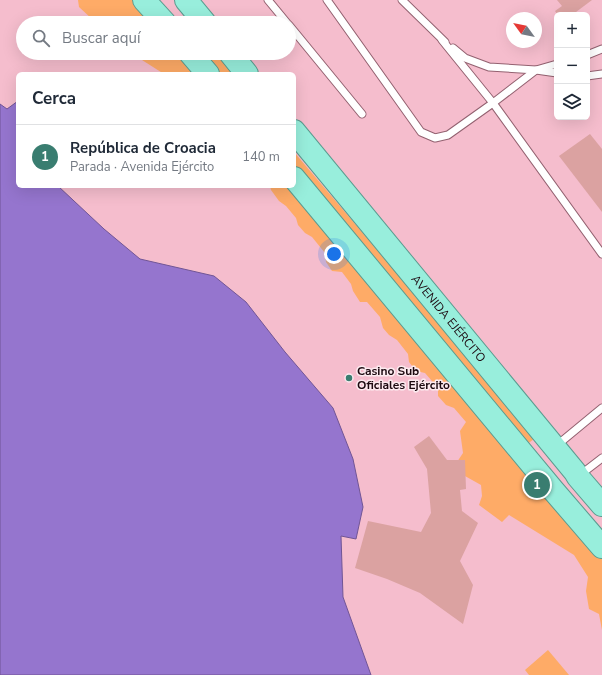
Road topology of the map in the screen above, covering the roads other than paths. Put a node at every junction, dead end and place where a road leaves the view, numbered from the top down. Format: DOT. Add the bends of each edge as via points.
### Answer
graph roads {
  1 [pos="144,0"];
  2 [pos="186,0"];
  3 [pos="268,0"];
  4 [pos="327,0"];
  5 [pos="402,0"];
  6 [pos="159,16"];
  7 [pos="199,16"];
  8 [pos="281,16"];
  9 [pos="296,34"];
  10 [pos="442,40"];
  11 [pos="602,49"];
  12 [pos="590,54"];
  13 [pos="196,60"];
  14 [pos="236,60"];
  15 [pos="554,65"];
  16 [pos="536,70"];
  17 [pos="206,72"];
  18 [pos="245,72"];
  19 [pos="554,73"];
  20 [pos="602,74"];
  21 [pos="590,76"];
  22 [pos="493,103"];
  23 [pos="362,114"];
  24 [pos="296,133"];
  25 [pos="296,180"];
  26 [pos="602,254"];
  27 [pos="602,408"];
  28 [pos="554,448"];
  29 [pos="602,458"];
  30 [pos="578,477"];
  31 [pos="602,505"];
  32 [pos="602,547"];
  1 -- 6 [label="highway"];
  2 -- 7 [label="highway"];
  3 -- 8 [label="lane"];
  4 -- 22 [label="lane" via="421,132 435,138 448,135"];
  5 -- 10 [label="lane"];
  9 -- 23 [label="lane"];
  10 -- 16 [label="lane" via="465,58 489,67"];
  10 -- 22 [label="lane"];
  11 -- 12 [label="lane"];
  13 -- 17 [label="highway"];
  14 -- 18 [label="highway"];
  15 -- 16 [label="lane"];
  16 -- 19 [label="lane"];
  16 -- 22 [label="lane"];
  20 -- 21 [label="lane"];
  22 -- 26 [label="lane"];
  24 -- 28 [label="highway, AVENIDA EJÉRCITO"];
  25 -- 32 [label="highway"];
  27 -- 28 [label="lane"];
  28 -- 30 [label="highway, AVENIDA EJÉRCITO"];
  29 -- 30 [label="lane"];
  30 -- 31 [label="highway, AVENIDA EJÉRCITO"];
}
